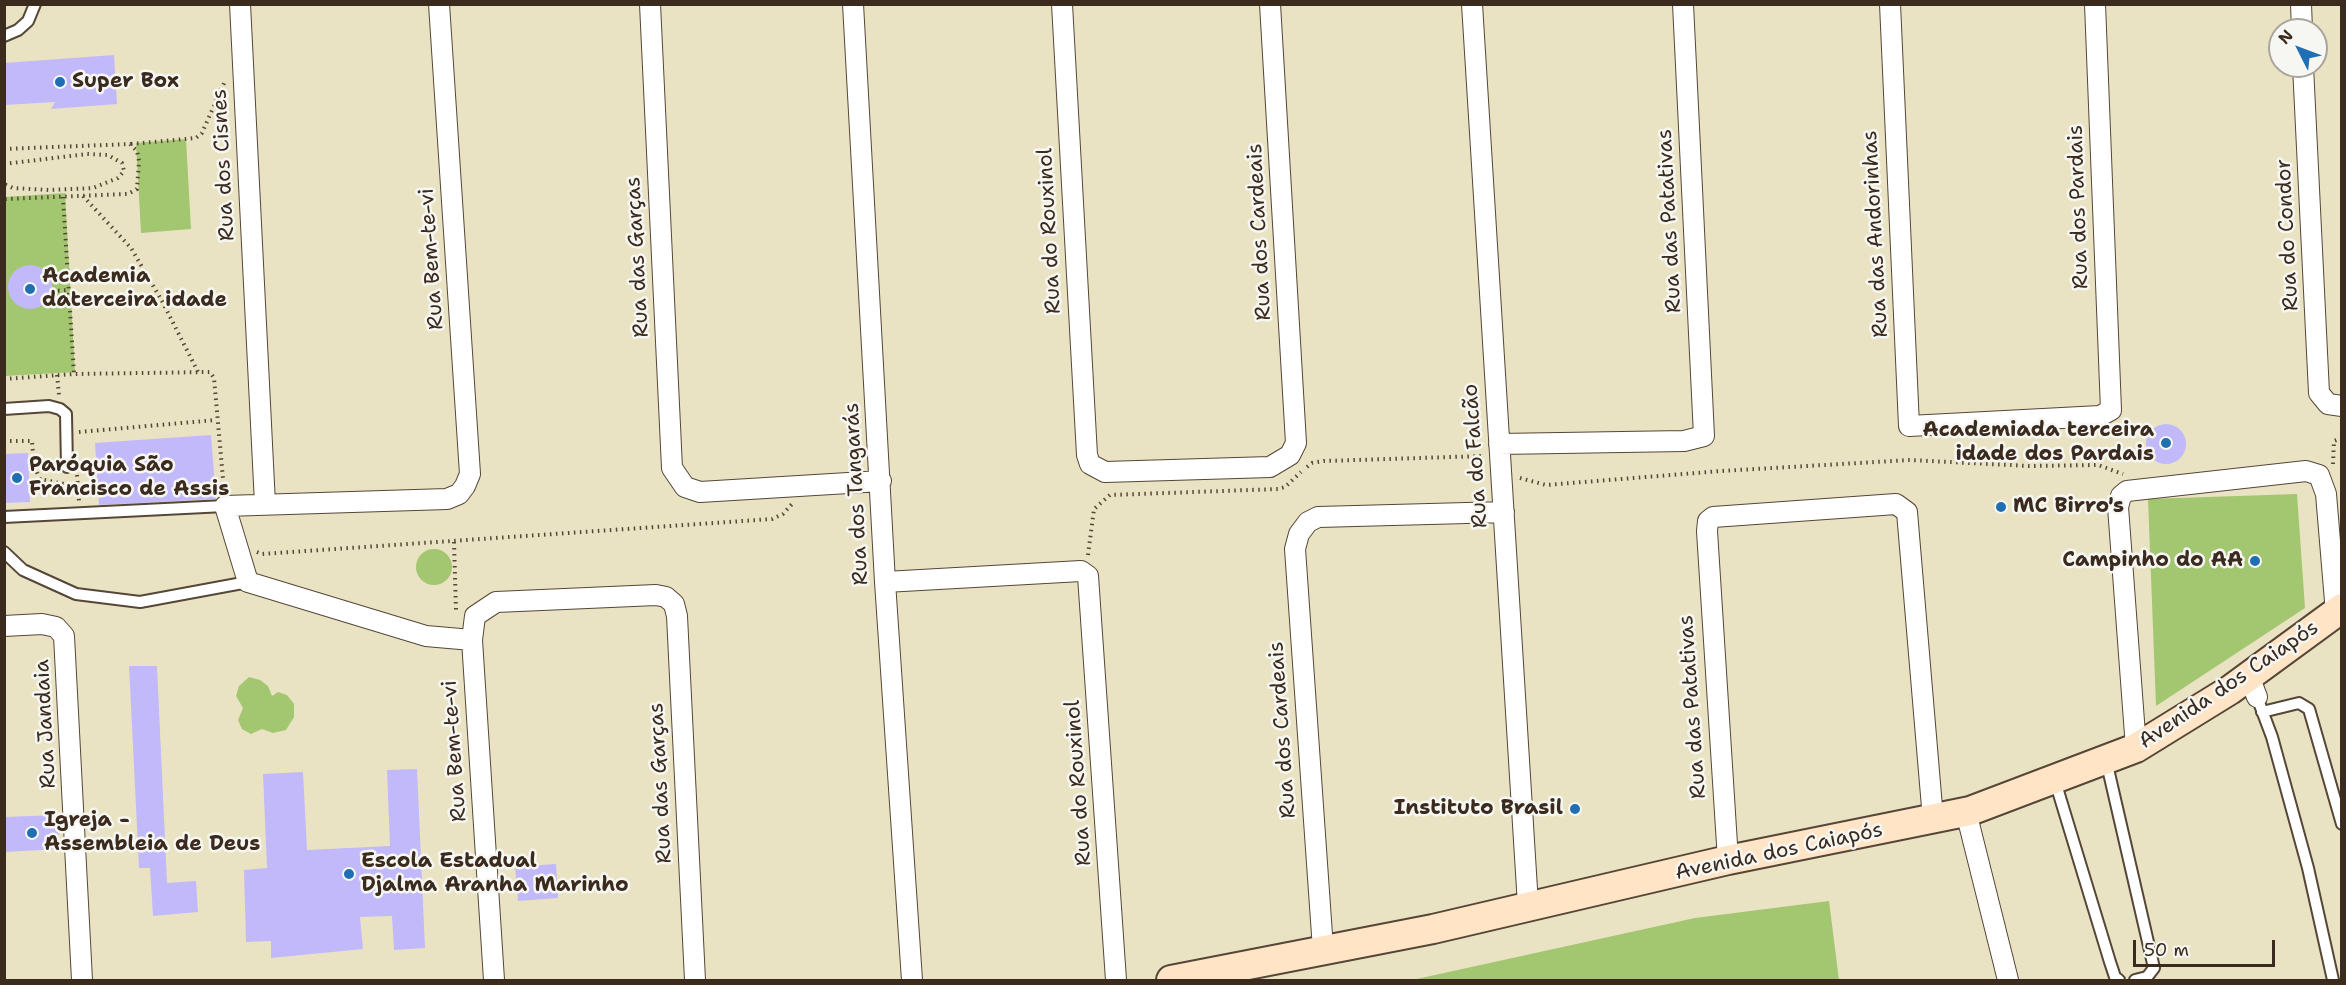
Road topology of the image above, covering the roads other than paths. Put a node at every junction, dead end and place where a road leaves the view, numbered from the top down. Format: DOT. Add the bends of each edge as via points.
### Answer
graph roads {
  1 [pos="35,4"];
  2 [pos="240,4"];
  3 [pos="439,4"];
  4 [pos="650,4"];
  5 [pos="853,4"];
  6 [pos="1062,4"];
  7 [pos="1270,4"];
  8 [pos="1472,4"];
  9 [pos="1683,4"];
  10 [pos="1890,4"];
  11 [pos="2095,4"];
  12 [pos="4,36"];
  13 [pos="2305,78"];
  14 [pos="2333,403"];
  15 [pos="2111,407"];
  16 [pos="4,409"];
  17 [pos="1499,444"];
  18 [pos="1290,455"];
  19 [pos="67,467"];
  20 [pos="881,482"];
  21 [pos="265,504"];
  22 [pos="225,506"];
  23 [pos="1503,512"];
  24 [pos="4,517"];
  25 [pos="4,552"];
  26 [pos="248,582"];
  27 [pos="885,582"];
  28 [pos="496,602"];
  29 [pos="2339,610"];
  30 [pos="4,626"];
  31 [pos="464,639"];
  32 [pos="2256,695"];
  33 [pos="2136,748"];
  34 [pos="2106,760"];
  35 [pos="2055,780"];
  36 [pos="1966,812"];
  37 [pos="1934,819"];
  38 [pos="2342,824"];
  39 [pos="1728,860"];
  40 [pos="1528,905"];
  41 [pos="1323,949"];
  42 [pos="82,981"];
  43 [pos="494,981"];
  44 [pos="695,981"];
  45 [pos="912,981"];
  46 [pos="1116,981"];
  47 [pos="1171,981"];
  48 [pos="2008,981"];
  49 [pos="2119,981"];
  50 [pos="2135,981"];
  51 [pos="2333,981"];
  1 -- 12 [label="lane" via="28,21"];
  2 -- 21 [label="street, Rua dos Cisnes"];
  3 -- 21 [label="street, Rua Bem-te-vi" via="470,474 459,495 447,499"];
  4 -- 20 [label="street, Rua das Garças" via="672,468 685,487 700,492"];
  5 -- 20 [label="street, Rua dos Tangarás"];
  6 -- 18 [label="street, Rua do Rouxinol" via="1090,464 1105,472 1270,467"];
  7 -- 18 [label="street, Rua dos Cardeais" via="1296,429 1296,443"];
  8 -- 17 [label="street, Rua do Falcão"];
  9 -- 17 [label="street, Rua das Patativas" via="1704,436 1684,441"];
  10 -- 15 [label="street, Rua das Andorinhas" via="1909,426 2100,416 2109,413"];
  11 -- 15 [label="street, Rua dos Pardais"];
  13 -- 14 [label="street, Rua do Condor" via="2319,393"];
  16 -- 19 [label="lane" via="49,406 66,414"];
  17 -- 23 [label="street, Rua do Falcão" via="1492,465"];
  20 -- 27 [label="street, Rua dos Tangarás"];
  21 -- 22 [label="street"];
  22 -- 24 [label="lane"];
  22 -- 26 [label="street"];
  23 -- 40 [label="street, Rua do Falcão"];
  23 -- 41 [label="street, Rua dos Cardeais" via="1318,517 1299,534 1295,549"];
  25 -- 26 [label="lane" via="23,570 76,594 140,602"];
  26 -- 31 [label="street" via="426,636"];
  27 -- 45 [label="street, Rua dos Tangarás"];
  27 -- 46 [label="street, Rua do Rouxinol" via="1081,571 1088,576"];
  28 -- 31 [label="street, Rua Bem-te-vi" via="475,616"];
  28 -- 44 [label="street, Rua das Garças" via="656,595 674,604"];
  29 -- 32 [label="main road, Avenida dos Caiapós"];
  29 -- 33 [label="street" via="2325,483 2319,475 2306,471 2130,489 2121,496 2118,507"];
  30 -- 42 [label="street, Rua Jandaia" via="42,624 56,627 64,636"];
  31 -- 43 [label="street, Rua Bem-te-vi"];
  32 -- 33 [label="main road, Avenida dos Caiapós"];
  32 -- 38 [label="lane" via="2299,703 2309,709"];
  32 -- 51 [label="lane" via="2308,868"];
  33 -- 34 [label="main road, Avenida dos Caiapós"];
  34 -- 35 [label="main road, Avenida dos Caiapós"];
  34 -- 50 [label="lane" via="2154,968 2147,977"];
  35 -- 36 [label="main road, Avenida dos Caiapós"];
  35 -- 49 [label="lane"];
  36 -- 37 [label="main road, Avenida dos Caiapós"];
  36 -- 48 [label="street"];
  37 -- 39 [label="main road, Avenida dos Caiapós"];
  37 -- 39 [label="street, Rua das Patativas" via="1910,518 1906,510 1896,504 1713,517 1708,521 1707,531"];
  39 -- 40 [label="main road, Avenida dos Caiapós"];
  40 -- 41 [label="main road, Avenida dos Caiapós" via="1433,929"];
  41 -- 47 [label="main road, Avenida dos Caiapós"];
}
